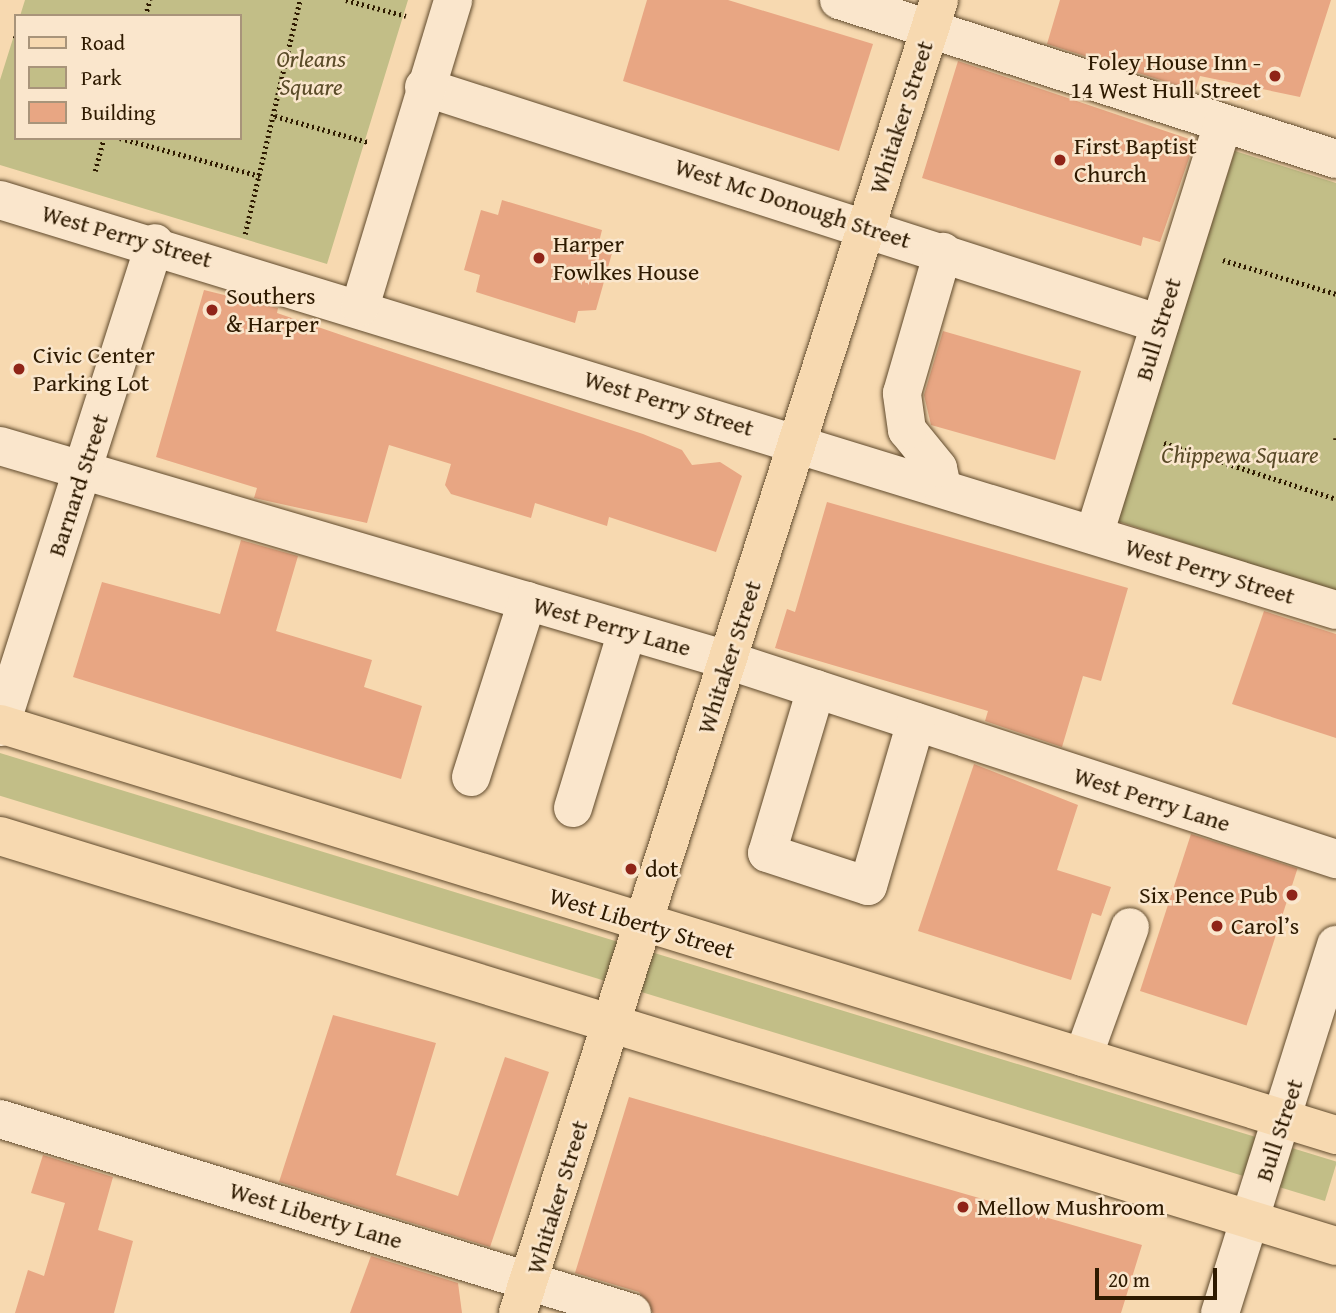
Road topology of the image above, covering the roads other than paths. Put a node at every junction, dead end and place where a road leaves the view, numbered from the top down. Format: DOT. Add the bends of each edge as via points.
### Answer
graph roads {
  1 [pos="453,0"];
  2 [pos="839,0"];
  3 [pos="934,14"];
  4 [pos="424,87"];
  5 [pos="1223,124"];
  6 [pos="1336,159"];
  7 [pos="0,200"];
  8 [pos="866,226"];
  9 [pos="155,243"];
  10 [pos="943,251"];
  11 [pos="360,307"];
  12 [pos="1160,324"];
  13 [pos="798,443"];
  14 [pos="0,446"];
  15 [pos="83,471"];
  16 [pos="942,487"];
  17 [pos="1094,535"];
  18 [pos="527,601"];
  19 [pos="1336,610"];
  20 [pos="628,631"];
  21 [pos="727,660"];
  22 [pos="816,689"];
  23 [pos="916,722"];
  24 [pos="0,725"];
  25 [pos="471,777"];
  26 [pos="573,808"];
  27 [pos="0,836"];
  28 [pos="1336,859"];
  29 [pos="643,923"];
  30 [pos="1130,927"];
  31 [pos="1336,945"];
  32 [pos="611,1022"];
  33 [pos="1083,1058"];
  34 [pos="0,1119"];
  35 [pos="1284,1119"];
  36 [pos="1336,1135"];
  37 [pos="1249,1220"];
  38 [pos="1336,1246"];
  39 [pos="524,1297"];
  40 [pos="632,1313"];
  41 [pos="1220,1313"];
  1 -- 4 [label="street"];
  2 -- 3 [label="street"];
  3 -- 5 [label="street"];
  3 -- 8 [label="main road, Whitaker Street"];
  4 -- 8 [label="street, West Mc Donough Street"];
  4 -- 11 [label="street"];
  5 -- 6 [label="street"];
  5 -- 12 [label="street, Bull Street"];
  7 -- 9 [label="street, West Perry Street"];
  8 -- 10 [label="street, West Mc Donough Street"];
  8 -- 13 [label="main road, Whitaker Street"];
  9 -- 11 [label="street, West Perry Street"];
  9 -- 15 [label="street, Barnard Street"];
  10 -- 12 [label="street, West Mc Donough Street"];
  10 -- 16 [label="street" via="902,393 907,430 938,468"];
  11 -- 13 [label="street, West Perry Street"];
  12 -- 17 [label="street, Bull Street"];
  13 -- 16 [label="street, West Perry Street"];
  13 -- 21 [label="main road, Whitaker Street"];
  14 -- 15 [label="street, West Perry Lane"];
  15 -- 18 [label="street, West Perry Lane"];
  15 -- 24 [label="street, Barnard Street"];
  16 -- 17 [label="street, West Perry Street"];
  17 -- 19 [label="street, West Perry Street"];
  18 -- 20 [label="street, West Perry Lane"];
  18 -- 25 [label="street"];
  20 -- 21 [label="street, West Perry Lane"];
  20 -- 26 [label="street"];
  21 -- 22 [label="street, West Perry Lane"];
  21 -- 29 [label="main road, Whitaker Street"];
  22 -- 23 [label="street, West Perry Lane"];
  22 -- 23 [label="street" via="766,853 868,886"];
  23 -- 28 [label="street, West Perry Lane"];
  24 -- 29 [label="main road, West Liberty Street"];
  27 -- 32 [label="main road"];
  29 -- 32 [label="main road, Whitaker Street"];
  29 -- 33 [label="main road, West Liberty Street"];
  30 -- 33 [label="street"];
  31 -- 35 [label="street, Bull Street"];
  32 -- 37 [label="main road"];
  32 -- 39 [label="main road, Whitaker Street"];
  33 -- 35 [label="main road, West Liberty Street"];
  34 -- 39 [label="street, West Liberty Lane"];
  35 -- 36 [label="main road, West Liberty Street"];
  35 -- 37 [label="street, Bull Street"];
  37 -- 38 [label="main road"];
  37 -- 41 [label="street, Bull Street"];
  39 -- 40 [label="street, West Liberty Lane"];
}
